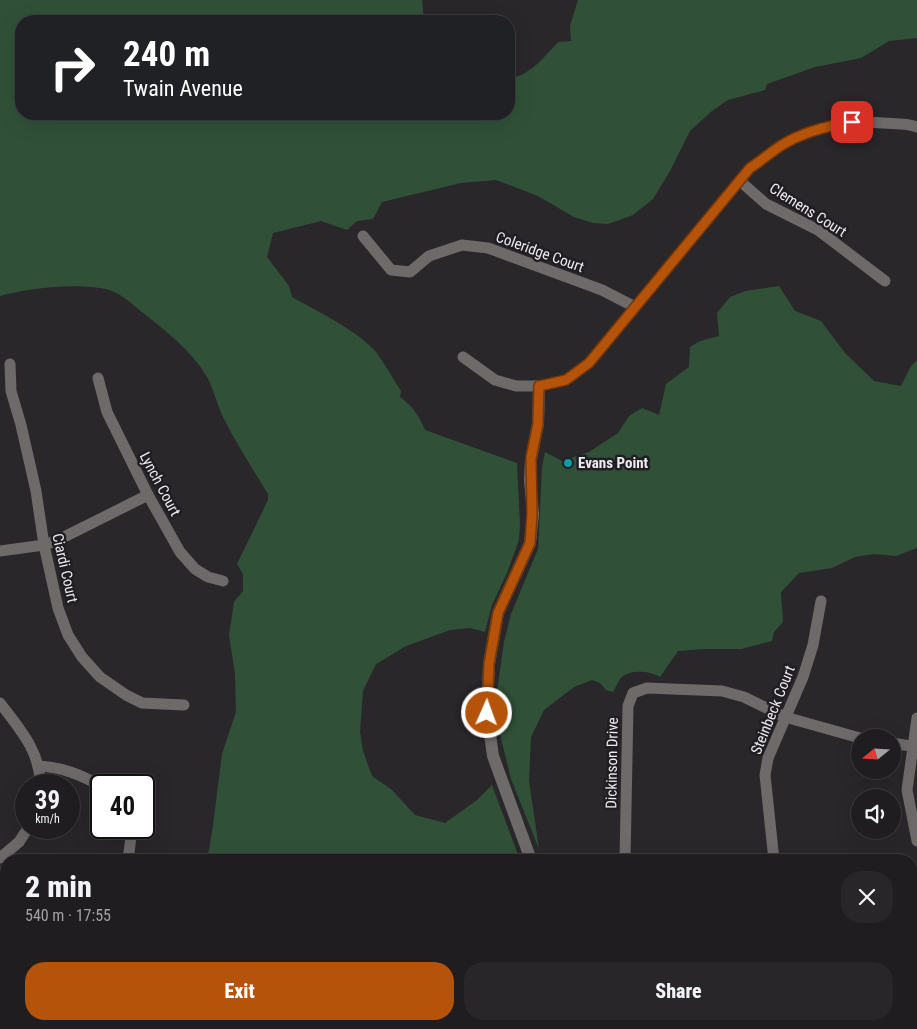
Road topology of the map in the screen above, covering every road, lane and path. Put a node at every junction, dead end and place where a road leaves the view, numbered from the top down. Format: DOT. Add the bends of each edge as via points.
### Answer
graph roads {
  1 [pos="917,128"];
  2 [pos="740,181"];
  3 [pos="363,236"];
  4 [pos="885,281"];
  5 [pos="635,307"];
  6 [pos="463,357"];
  7 [pos="10,364"];
  8 [pos="98,378"];
  9 [pos="539,386"];
  10 [pos="148,495"];
  11 [pos="44,545"];
  12 [pos="0,551"];
  13 [pos="223,581"];
  14 [pos="821,601"];
  15 [pos="0,703"];
  16 [pos="184,705"];
  17 [pos="785,716"];
  18 [pos="917,718"];
  19 [pos="851,735"];
  20 [pos="901,745"];
  21 [pos="915,747"];
  22 [pos="38,766"];
  23 [pos="39,774"];
  24 [pos="90,780"];
  25 [pos="21,839"];
  26 [pos="130,839"];
  27 [pos="917,841"];
  28 [pos="5,854"];
  29 [pos="128,854"];
  30 [pos="529,854"];
  31 [pos="625,854"];
  32 [pos="773,854"];
  1 -- 2 [label="street" via="873,122 829,126 782,145 750,168"];
  2 -- 4 [label="street, Clemens Court" via="766,204 818,230"];
  2 -- 5 [label="street"];
  3 -- 5 [label="street, Coleridge Court" via="391,270 410,272 429,256 462,245 488,248 602,290"];
  5 -- 9 [label="street" via="589,363 566,380"];
  6 -- 9 [label="street" via="495,380 516,386"];
  7 -- 11 [label="street, Ciardi Court" via="11,391 36,491"];
  8 -- 10 [label="street, Lynch Court" via="107,412"];
  9 -- 30 [label="street" via="538,424 531,458 530,543 498,613 489,664 487,713 493,756"];
  10 -- 11 [label="street"];
  10 -- 13 [label="street, Lynch Court" via="180,552 195,569"];
  11 -- 12 [label="street"];
  11 -- 16 [label="street, Ciardi Court" via="58,608 68,635 82,657 100,677 142,703"];
  14 -- 17 [label="street, Steinbeck Court" via="814,645"];
  15 -- 22 [label="street" via="31,744"];
  17 -- 19 [label="street, Dickinson Drive"];
  17 -- 31 [label="street, Dickinson Drive" via="744,697 722,691 647,688 633,693 628,706"];
  17 -- 32 [label="street, Steinbeck Court" via="768,758 765,775"];
  18 -- 21 [label="street"];
  20 -- 21 [label="street"];
  21 -- 27 [label="street" via="907,790"];
  22 -- 23 [label="street"];
  22 -- 24 [label="street" via="55,767"];
  25 -- 28 [label="street"];
  26 -- 29 [label="street"];
}
